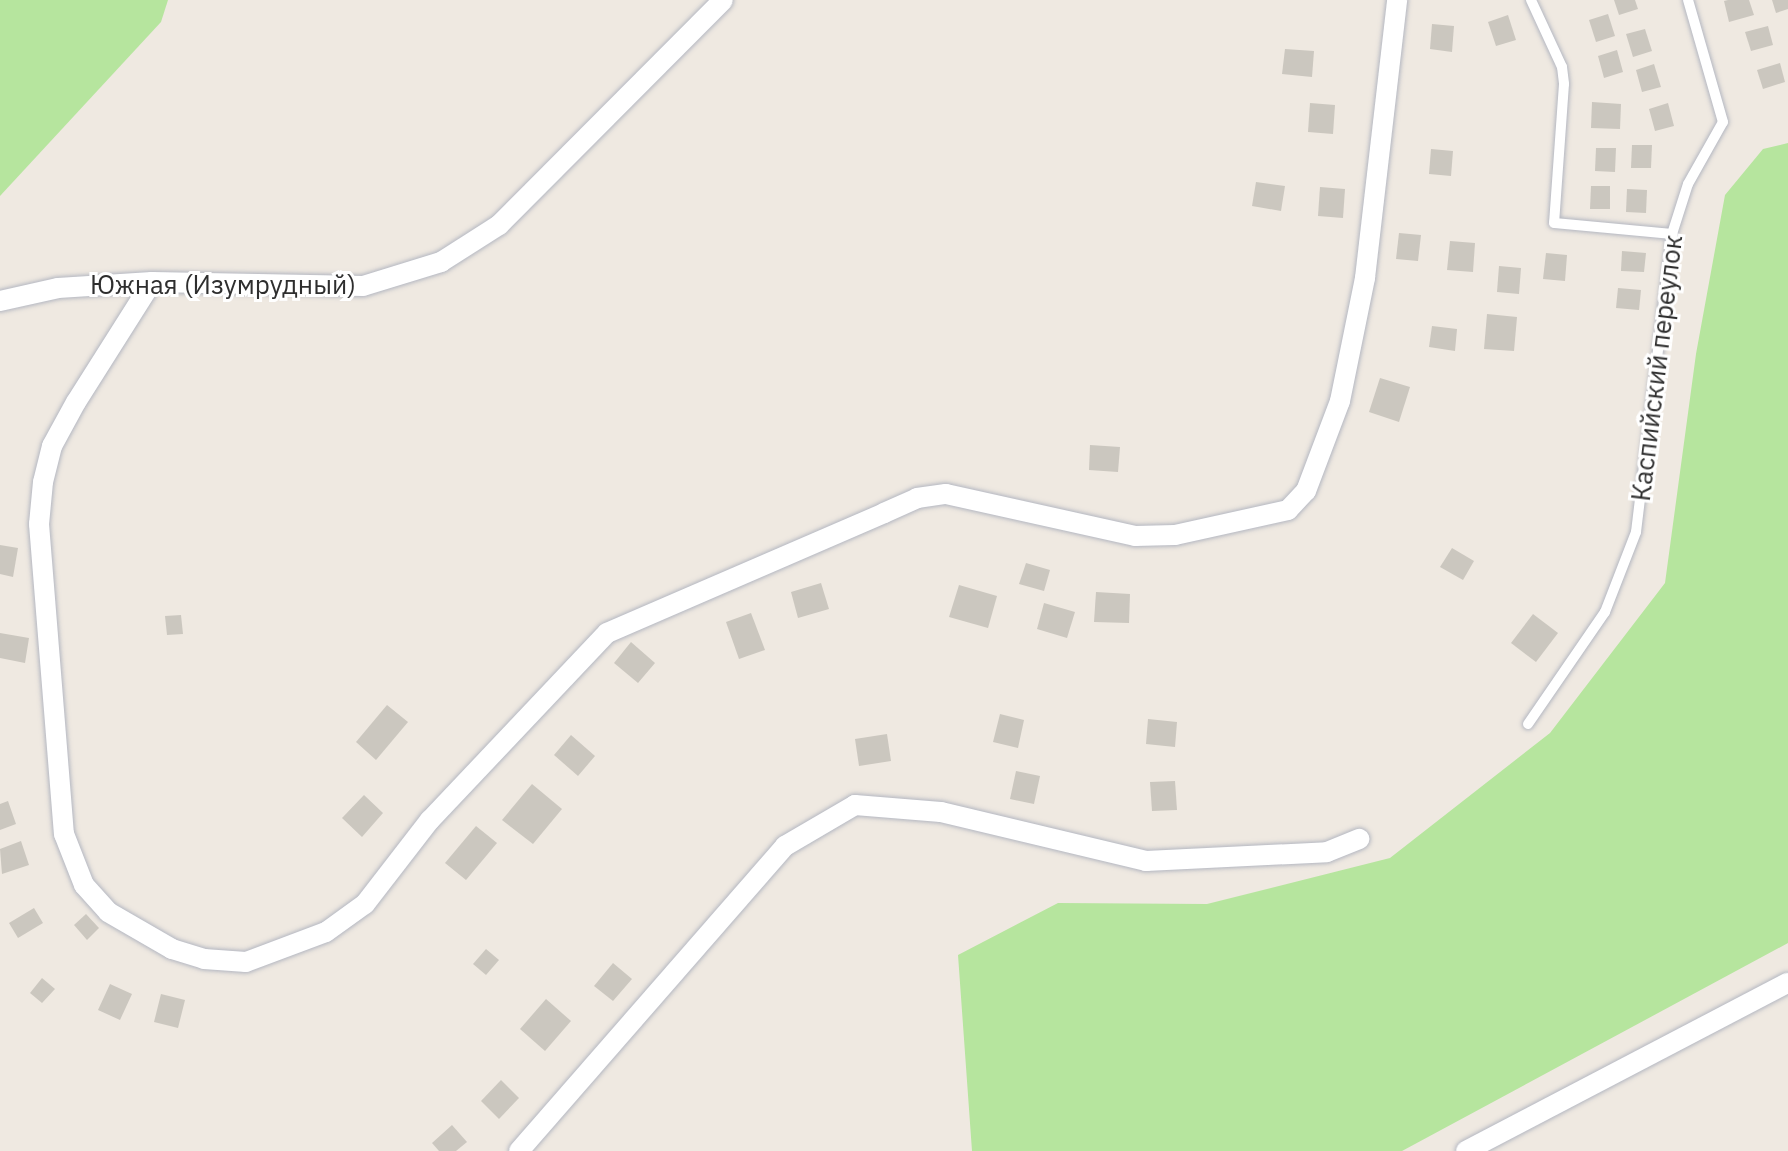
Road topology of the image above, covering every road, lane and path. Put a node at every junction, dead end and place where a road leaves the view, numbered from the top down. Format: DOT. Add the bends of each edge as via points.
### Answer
graph roads {
  1 [pos="723,0"];
  2 [pos="1397,0"];
  3 [pos="1531,0"];
  4 [pos="1688,0"];
  5 [pos="1672,234"];
  6 [pos="152,282"];
  7 [pos="0,301"];
  8 [pos="1528,724"];
  9 [pos="1359,839"];
  10 [pos="1788,983"];
  11 [pos="519,1151"];
  12 [pos="1466,1151"];
  1 -- 6 [label="street, Южная (Изумрудный)" via="499,225 441,262 363,286"];
  2 -- 6 [label="street" via="1365,278 1340,401 1306,491 1288,510 1175,535 1135,536 946,494 917,498 607,633 430,820 365,904 326,932 246,962 204,959 172,949 108,912 84,885 64,834 39,524 43,482 52,446"];
  3 -- 5 [label="lane" via="1562,67 1554,223"];
  4 -- 5 [label="lane, Каспийский переулок" via="1723,122 1688,184"];
  5 -- 8 [label="lane, Каспийский переулок" via="1636,532 1605,612"];
  6 -- 7 [label="street, Южная (Изумрудный)" via="58,288"];
  9 -- 11 [label="street" via="1327,852 1146,861 941,812 855,805 785,846"];
  10 -- 12 [label="street"];
}
